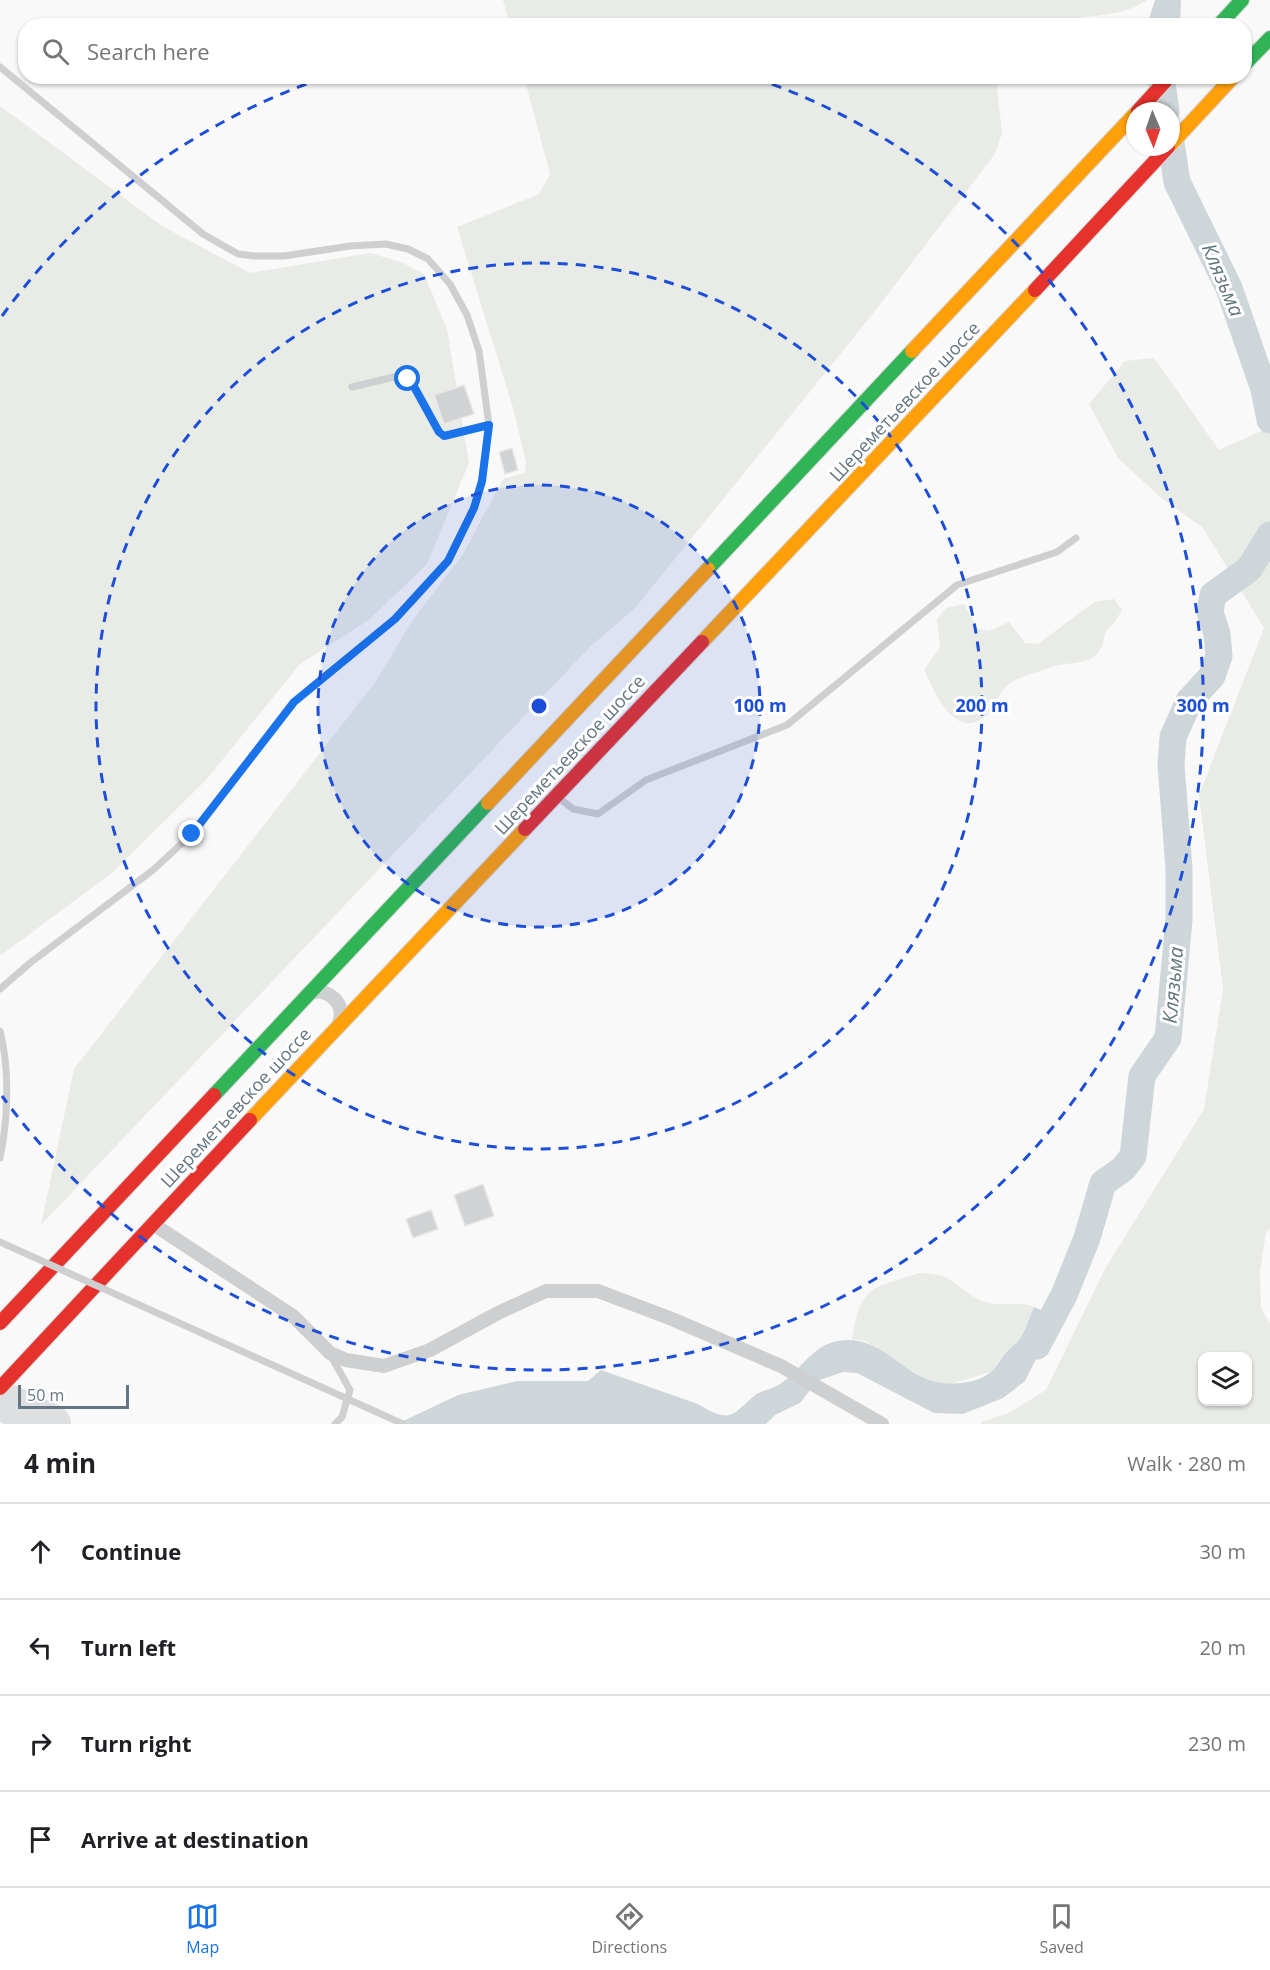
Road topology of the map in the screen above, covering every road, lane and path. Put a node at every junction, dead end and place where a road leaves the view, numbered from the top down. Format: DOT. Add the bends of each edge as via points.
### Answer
graph roads {
  1 [pos="1242,0"];
  2 [pos="1225,18"];
  3 [pos="1270,38"];
  4 [pos="1252,57"];
  5 [pos="0,67"];
  6 [pos="18,82"];
  7 [pos="21,84"];
  8 [pos="1162,84"];
  9 [pos="1227,84"];
  10 [pos="1145,102"];
  11 [pos="1126,123"];
  12 [pos="1180,134"];
  13 [pos="1160,156"];
  14 [pos="352,387"];
  15 [pos="489,425"];
  16 [pos="1076,538"];
  17 [pos="557,796"];
  18 [pos="0,989"];
  19 [pos="302,1000"];
  20 [pos="336,1027"];
  21 [pos="0,1031"];
  22 [pos="0,1158"];
  23 [pos="153,1224"];
  24 [pos="0,1242"];
  25 [pos="0,1323"];
  26 [pos="330,1353"];
  27 [pos="0,1388"];
  28 [pos="335,1424"];
  29 [pos="404,1424"];
  30 [pos="882,1424"];
  1 -- 2 [label="main road"];
  3 -- 4 [label="main road"];
  5 -- 6 [label="lane"];
  7 -- 15 [label="lane" via="203,234 238,254 284,256 386,244 428,259 450,284 467,315 479,351"];
  8 -- 10 [label="main road, Шереметьевское шоссе"];
  9 -- 12 [label="main road"];
  11 -- 19 [label="main road, Шереметьевское шоссе"];
  13 -- 17 [label="main road, Шереметьевское шоссе"];
  14 -- 15 [label="lane" via="398,375 412,383 444,436"];
  15 -- 18 [label="lane" via="482,481 474,508 448,561 395,619 294,702 192,834 153,870"];
  16 -- 17 [label="lane" via="1057,552 957,585 787,725 646,780 598,814 573,809"];
  17 -- 20 [label="main road, Шереметьевское шоссе"];
  19 -- 20 [label="street" via="319,991 329,993 341,1009"];
  19 -- 25 [label="main road, Шереметьевское шоссе"];
  20 -- 23 [label="main road, Шереметьевское шоссе"];
  21 -- 22 [label="lane" via="6,1086"];
  23 -- 26 [label="street" via="292,1316"];
  23 -- 27 [label="main road, Шереметьевское шоссе"];
  24 -- 29 [label="lane, bridge"];
  26 -- 28 [label="lane" via="350,1390 342,1418"];
  26 -- 30 [label="street" via="346,1360 384,1366 430,1350 546,1291 598,1291 781,1366"];
}
